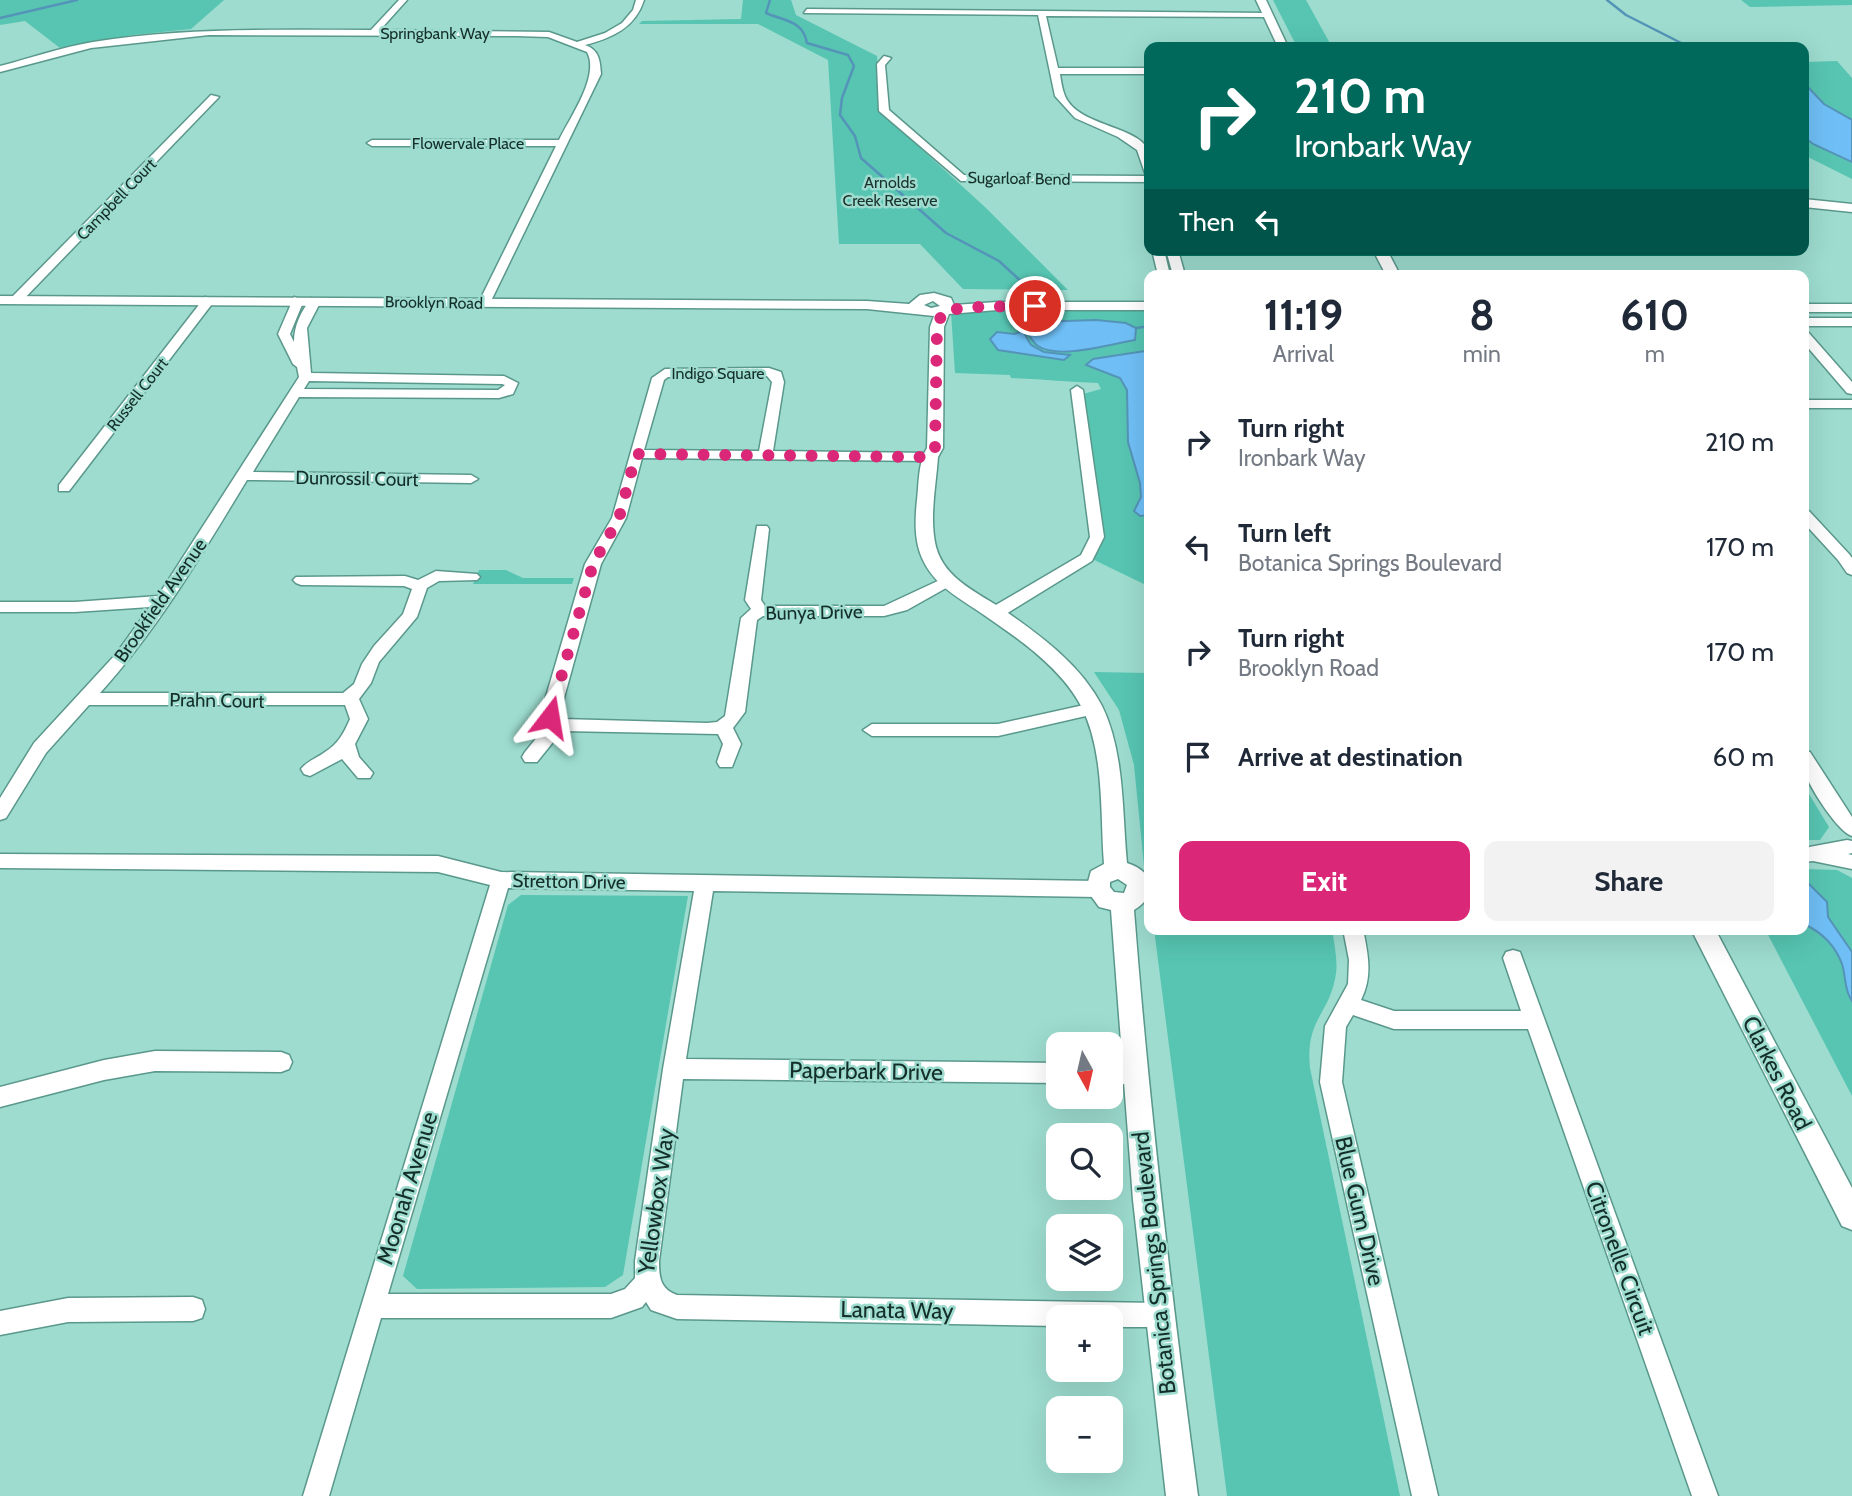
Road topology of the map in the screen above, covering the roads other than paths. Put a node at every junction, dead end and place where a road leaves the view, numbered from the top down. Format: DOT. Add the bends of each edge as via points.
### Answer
graph roads {
  1 [pos="403,0"];
  2 [pos="640,0"];
  3 [pos="1261,0"];
  4 [pos="807,11"];
  5 [pos="1042,14"];
  6 [pos="1268,15"];
  7 [pos="373,33"];
  8 [pos="1281,42"];
  9 [pos="579,44"];
  10 [pos="887,58"];
  11 [pos="0,69"];
  12 [pos="1055,71"];
  13 [pos="1144,71"];
  14 [pos="214,97"];
  15 [pos="372,143"];
  16 [pos="563,143"];
  17 [pos="1144,153"];
  18 [pos="1144,180"];
  19 [pos="1809,203"];
  20 [pos="1852,206"];
  21 [pos="0,300"];
  22 [pos="16,300"];
  23 [pos="209,300"];
  24 [pos="298,300"];
  25 [pos="315,301"];
  26 [pos="485,302"];
  27 [pos="920,306"];
  28 [pos="942,306"];
  29 [pos="1144,306"];
  30 [pos="1809,308"];
  31 [pos="1852,308"];
  32 [pos="1809,322"];
  33 [pos="1852,322"];
  34 [pos="302,323"];
  35 [pos="285,325"];
  36 [pos="1809,341"];
  37 [pos="306,377"];
  38 [pos="424,380"];
  39 [pos="1077,390"];
  40 [pos="1852,390"];
  41 [pos="295,393"];
  42 [pos="416,394"];
  43 [pos="1809,404"];
  44 [pos="1852,404"];
  45 [pos="636,454"];
  46 [pos="765,456"];
  47 [pos="930,457"];
  48 [pos="243,476"];
  49 [pos="471,479"];
  50 [pos="64,488"];
  51 [pos="1809,519"];
  52 [pos="762,529"];
  53 [pos="1852,570"];
  54 [pos="472,577"];
  55 [pos="301,580"];
  56 [pos="947,583"];
  57 [pos="420,586"];
  58 [pos="161,601"];
  59 [pos="0,607"];
  60 [pos="760,611"];
  61 [pos="995,613"];
  62 [pos="350,698"];
  63 [pos="83,699"];
  64 [pos="1093,709"];
  65 [pos="557,725"];
  66 [pos="724,727"];
  67 [pos="872,730"];
  68 [pos="348,745"];
  69 [pos="531,757"];
  70 [pos="726,762"];
  71 [pos="1809,767"];
  72 [pos="310,769"];
  73 [pos="364,773"];
  74 [pos="0,813"];
  75 [pos="1849,844"];
  76 [pos="1809,855"];
  77 [pos="0,861"];
  78 [pos="1116,869"];
  79 [pos="501,880"];
  80 [pos="705,883"];
  81 [pos="1098,889"];
  82 [pos="1137,895"];
  83 [pos="1354,935"];
  84 [pos="1706,935"];
  85 [pos="1513,958"];
  86 [pos="1349,1005"];
  87 [pos="1535,1020"];
  88 [pos="1124,1050"];
  89 [pos="281,1062"];
  90 [pos="674,1069"];
  91 [pos="1046,1073"];
  92 [pos="1124,1087"];
  93 [pos="0,1097"];
  94 [pos="1852,1216"];
  95 [pos="647,1283"];
  96 [pos="372,1306"];
  97 [pos="193,1309"];
  98 [pos="1158,1315"];
  99 [pos="0,1323"];
  100 [pos="316,1496"];
  101 [pos="1182,1496"];
  102 [pos="1425,1496"];
  103 [pos="1705,1496"];
  1 -- 7 [label="street"];
  2 -- 9 [label="street" via="639,9 615,32"];
  3 -- 6 [label="street"];
  4 -- 5 [label="street"];
  5 -- 6 [label="street"];
  5 -- 12 [label="street"];
  6 -- 8 [label="street"];
  7 -- 9 [label="street, Springbank Way" via="516,33 549,35"];
  7 -- 11 [label="street, Springbank Way" via="156,36 99,43"];
  9 -- 16 [label="street" via="592,50 596,74"];
  10 -- 18 [label="street, Sugarloaf Bend" via="881,64 884,111 961,178"];
  12 -- 13 [label="street"];
  12 -- 17 [label="street" via="1066,108 1133,142"];
  14 -- 22 [label="street, Campbell Court"];
  15 -- 16 [label="street, Flowervale Place"];
  16 -- 26 [label="street"];
  19 -- 20 [label="street"];
  21 -- 22 [label="street, Brooklyn Road"];
  22 -- 23 [label="street, Brooklyn Road"];
  23 -- 24 [label="street, Brooklyn Road"];
  23 -- 50 [label="street, Russell Court"];
  24 -- 25 [label="street, Brooklyn Road"];
  24 -- 35 [label="street"];
  25 -- 26 [label="street, Brooklyn Road"];
  25 -- 34 [label="street"];
  26 -- 27 [label="street, Brooklyn Road"];
  27 -- 28 [label="street, Brooklyn Road"];
  27 -- 47 [label="street" via="925,448"];
  28 -- 29 [label="street"];
  28 -- 47 [label="street" via="937,327 935,448"];
  30 -- 31 [label="street"];
  32 -- 33 [label="street"];
  34 -- 35 [label="street"];
  34 -- 37 [label="street" via="299,337"];
  35 -- 37 [label="street" via="286,341"];
  36 -- 40 [label="street"];
  37 -- 38 [label="street"];
  37 -- 41 [label="street, Brookfield Avenue"];
  38 -- 42 [label="street"];
  38 -- 42 [label="street" via="512,383 508,391 499,394"];
  39 -- 61 [label="street" via="1097,537 1087,558"];
  41 -- 42 [label="street"];
  41 -- 48 [label="street, Brookfield Avenue"];
  43 -- 44 [label="street"];
  45 -- 46 [label="street"];
  45 -- 46 [label="street, Indigo Square" via="658,377 665,373 769,372 778,382"];
  45 -- 65 [label="street" via="619,518 593,564 551,710 550,717"];
  46 -- 47 [label="street"];
  47 -- 56 [label="street" via="925,533 928,549"];
  48 -- 49 [label="street, Dunrossil Court"];
  48 -- 58 [label="street, Brookfield Avenue"];
  51 -- 53 [label="street"];
  52 -- 60 [label="street" via="752,600"];
  54 -- 57 [label="street" via="436,576"];
  55 -- 57 [label="street" via="405,581"];
  56 -- 60 [label="street, Bunya Drive" via="884,611"];
  56 -- 61 [label="street"];
  57 -- 62 [label="street" via="420,598 403,627 373,659 363,686"];
  58 -- 59 [label="street"];
  58 -- 63 [label="street, Brookfield Avenue" via="122,658"];
  60 -- 66 [label="street, Bunya Drive" via="749,618 736,712"];
  61 -- 64 [label="street" via="1047,653 1074,680"];
  62 -- 63 [label="street, Prahn Court"];
  62 -- 68 [label="street" via="359,719"];
  63 -- 74 [label="street, Brookfield Avenue" via="40,748"];
  64 -- 67 [label="street" via="998,730"];
  64 -- 78 [label="street" via="1103,740"];
  65 -- 66 [label="street"];
  65 -- 69 [label="street"];
  66 -- 70 [label="street" via="732,744"];
  68 -- 72 [label="street"];
  68 -- 73 [label="street" via="351,760"];
  71 -- 75 [label="street"];
  75 -- 76 [label="street"];
  77 -- 79 [label="street, Stretton Drive" via="439,864"];
  78 -- 81 [label="street" via="1099,877"];
  78 -- 82 [label="street" via="1136,877"];
  79 -- 80 [label="street, Stretton Drive"];
  79 -- 96 [label="street, Moonah Avenue"];
  80 -- 81 [label="street, Stretton Drive"];
  80 -- 90 [label="street, Yellowbox Way"];
  81 -- 82 [label="street" via="1107,900"];
  82 -- 88 [label="street, Botanica Springs Boulevard"];
  83 -- 86 [label="street, Blue Gum Drive" via="1358,985"];
  84 -- 94 [label="street, Clarkes Road"];
  85 -- 87 [label="street, Citronelle Circuit"];
  86 -- 87 [label="street" via="1394,1020"];
  86 -- 102 [label="street, Blue Gum Drive" via="1336,1026 1331,1082"];
  87 -- 103 [label="street, Citronelle Circuit"];
  89 -- 93 [label="street" via="155,1061"];
  90 -- 91 [label="street, Paperbark Drive"];
  90 -- 95 [label="street, Yellowbox Way"];
  92 -- 98 [label="street, Botanica Springs Boulevard"];
  95 -- 96 [label="street, Yellowbox Way" via="633,1298 611,1306"];
  95 -- 98 [label="street, Lanata Way" via="660,1301 677,1307"];
  96 -- 100 [label="street, Moonah Avenue"];
  97 -- 99 [label="street" via="68,1310"];
  98 -- 101 [label="street, Botanica Springs Boulevard"];
}
